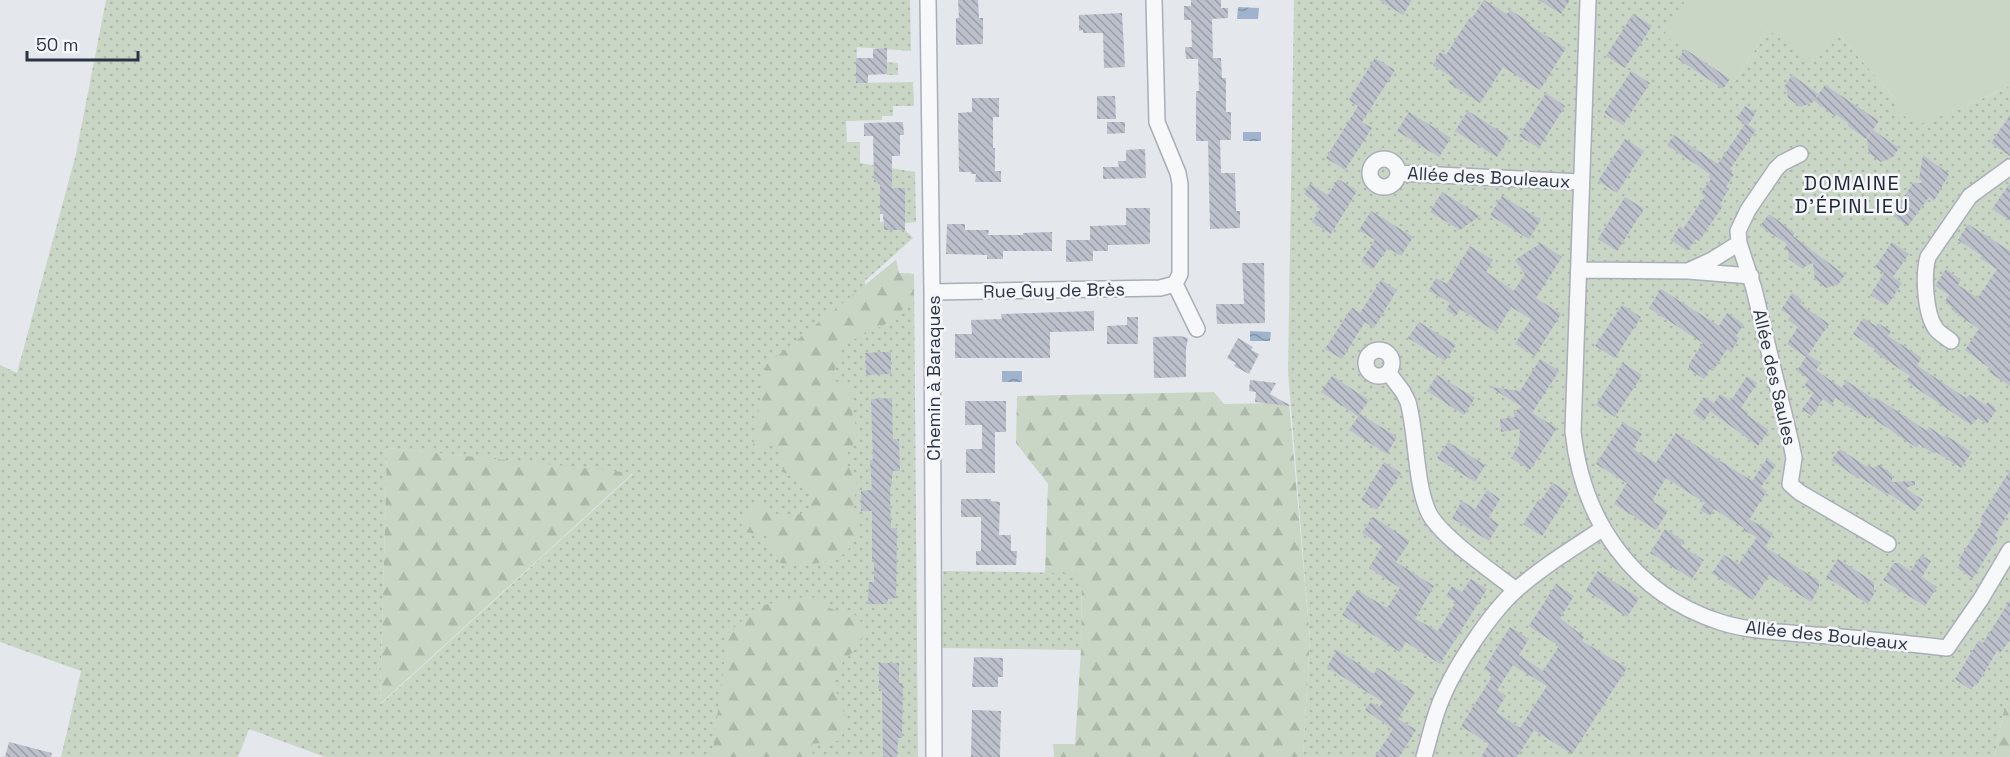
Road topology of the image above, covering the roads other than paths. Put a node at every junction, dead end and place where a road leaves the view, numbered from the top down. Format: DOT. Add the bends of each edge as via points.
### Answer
graph roads {
  1 [pos="928,0"];
  2 [pos="1154,0"];
  3 [pos="1588,0"];
  4 [pos="1800,154"];
  5 [pos="2010,167"];
  6 [pos="1398,173"];
  7 [pos="1581,182"];
  8 [pos="1739,243"];
  9 [pos="1579,270"];
  10 [pos="1749,270"];
  11 [pos="1688,272"];
  12 [pos="1176,284"];
  13 [pos="932,292"];
  14 [pos="1197,329"];
  15 [pos="1951,341"];
  16 [pos="1388,372"];
  17 [pos="1602,529"];
  18 [pos="1888,544"];
  19 [pos="2010,550"];
  20 [pos="1516,590"];
  21 [pos="934,757"];
  22 [pos="1424,757"];
  1 -- 13 [label="street, Chemin à Baraques"];
  2 -- 12 [label="street" via="1157,122 1180,184 1180,274"];
  3 -- 7 [label="street, Allée des Bouleaux"];
  4 -- 8 [label="street" via="1782,163 1758,194 1742,219"];
  5 -- 15 [label="street" via="1970,196 1928,257 1924,287 1932,323"];
  6 -- 7 [label="street, Allée des Bouleaux"];
  7 -- 9 [label="street, Allée des Bouleaux"];
  8 -- 10 [label="street"];
  8 -- 11 [label="street"];
  9 -- 11 [label="street"];
  9 -- 17 [label="street, Allée des Bouleaux" via="1574,448"];
  10 -- 11 [label="street"];
  10 -- 18 [label="street, Allée des Saules" via="1794,458 1790,484"];
  12 -- 13 [label="street, Rue Guy de Brès" via="1160,288"];
  12 -- 14 [label="street"];
  13 -- 21 [label="street, Chemin à Baraques"];
  16 -- 20 [label="street" via="1408,402 1424,499 1431,518"];
  17 -- 19 [label="street, Allée des Bouleaux" via="1654,587 1683,606 1721,622 1758,631 1947,648"];
  17 -- 20 [label="street"];
  20 -- 22 [label="street" via="1470,648 1451,680"];
}
